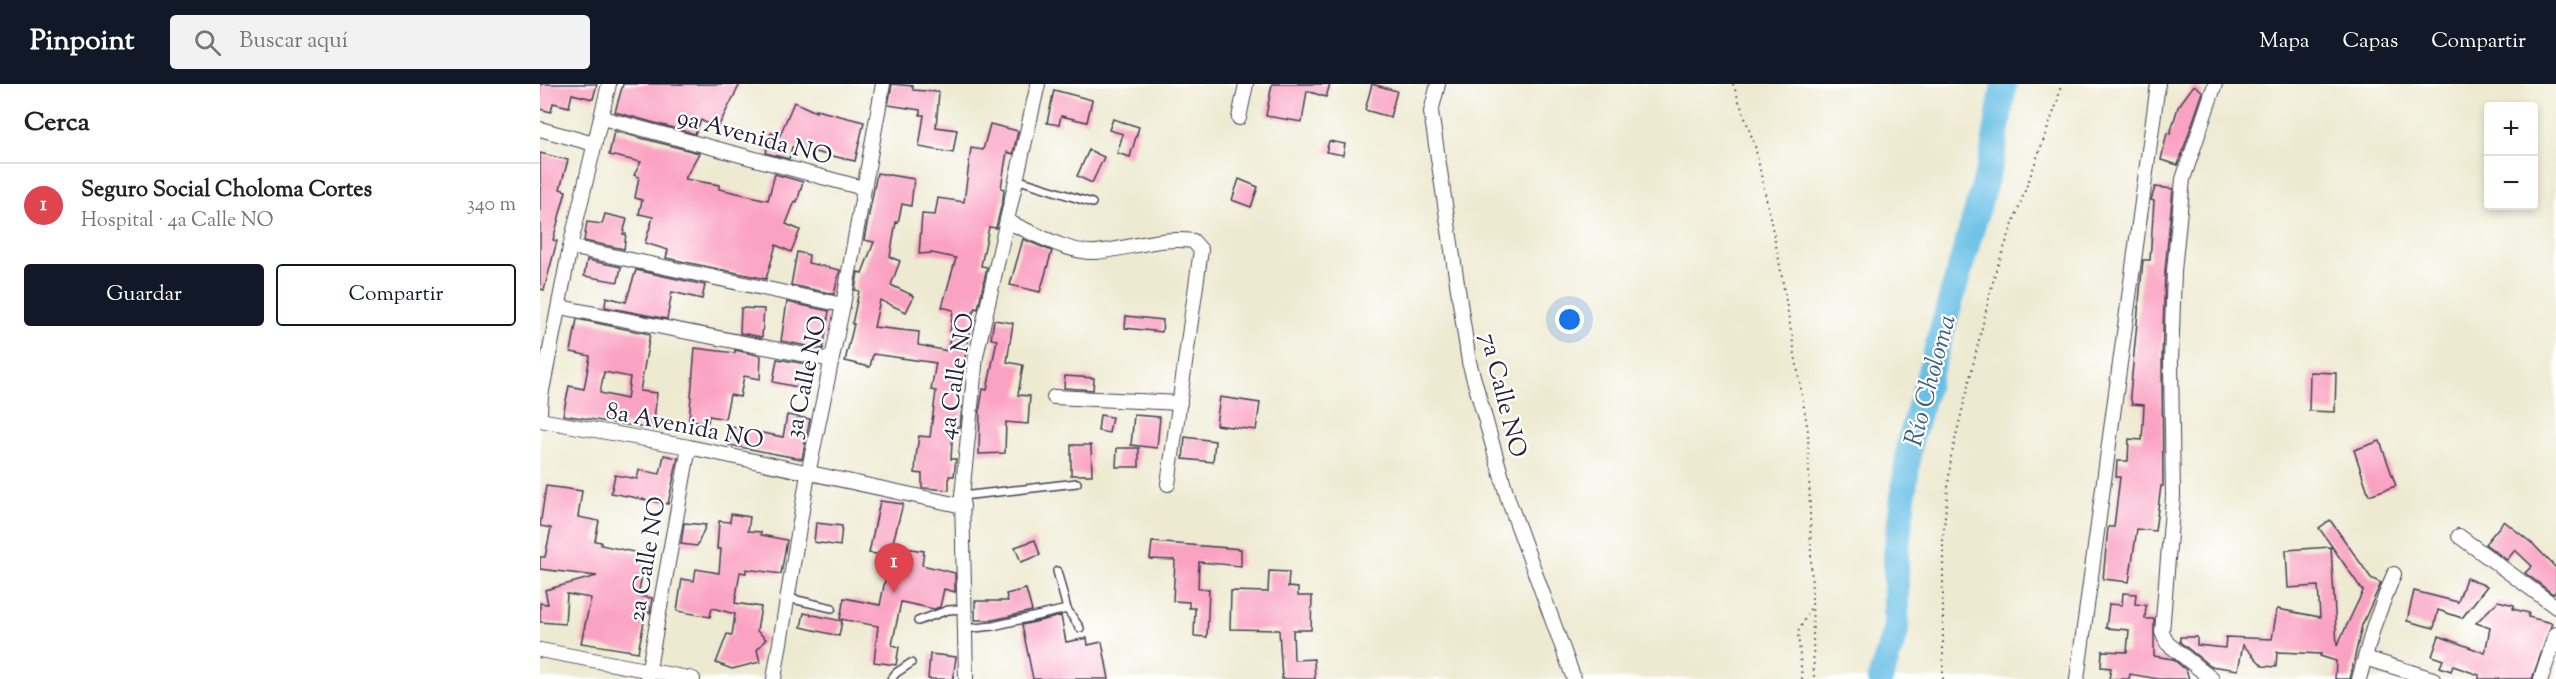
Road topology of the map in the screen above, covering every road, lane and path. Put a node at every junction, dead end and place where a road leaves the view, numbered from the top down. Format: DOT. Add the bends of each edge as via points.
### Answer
graph roads {
  1 [pos="609,84"];
  2 [pos="883,84"];
  3 [pos="1038,84"];
  4 [pos="1246,84"];
  5 [pos="1438,84"];
  6 [pos="1733,84"];
  7 [pos="2061,84"];
  8 [pos="2158,84"];
  9 [pos="2215,84"];
  10 [pos="602,118"];
  11 [pos="1239,118"];
  12 [pos="540,129"];
  13 [pos="594,144"];
  14 [pos="1016,179"];
  15 [pos="863,188"];
  16 [pos="1092,203"];
  17 [pos="1008,222"];
  18 [pos="570,246"];
  19 [pos="843,305"];
  20 [pos="560,307"];
  21 [pos="831,360"];
  22 [pos="541,395"];
  23 [pos="1054,397"];
  24 [pos="1180,403"];
  25 [pos="540,413"];
  26 [pos="540,420"];
  27 [pos="689,447"];
  28 [pos="808,474"];
  29 [pos="1077,483"];
  30 [pos="1168,483"];
  31 [pos="962,501"];
  32 [pos="2459,536"];
  33 [pos="1057,571"];
  34 [pos="2394,574"];
  35 [pos="788,598"];
  36 [pos="1812,605"];
  37 [pos="2556,607"];
  38 [pos="832,608"];
  39 [pos="965,609"];
  40 [pos="1067,609"];
  41 [pos="918,621"];
  42 [pos="1080,628"];
  43 [pos="965,629"];
  44 [pos="2556,634"];
  45 [pos="540,650"];
  46 [pos="2365,658"];
  47 [pos="911,663"];
  48 [pos="648,675"];
  49 [pos="693,679"];
  50 [pos="774,679"];
  51 [pos="891,679"];
  52 [pos="966,679"];
  53 [pos="1574,679"];
  54 [pos="1802,679"];
  55 [pos="1814,679"];
  56 [pos="1943,679"];
  57 [pos="2078,679"];
  58 [pos="2212,679"];
  59 [pos="2359,679"];
  60 [pos="2433,679"];
  61 [pos="2541,679"];
  1 -- 10 [label="street"];
  2 -- 15 [label="street, 3a Calle NO"];
  3 -- 14 [label="street, 4a Calle NO"];
  4 -- 11 [label="street"];
  5 -- 53 [label="street, 7a Calle NO" via="1431,112 1468,362 1508,499"];
  6 -- 36 [label="path" via="1755,146 1808,431"];
  7 -- 56 [label="path" via="1995,273 1952,457 1942,537"];
  8 -- 57 [label="street"];
  9 -- 58 [label="street" via="2183,180 2174,271 2173,497 2162,632 2167,643"];
  10 -- 13 [label="street"];
  10 -- 15 [label="street, 9a Avenida NO"];
  12 -- 13 [label="street"];
  13 -- 18 [label="street"];
  14 -- 16 [label="lane"];
  14 -- 17 [label="street, 4a Calle NO"];
  15 -- 19 [label="street, 3a Calle NO"];
  17 -- 24 [label="street" via="1072,248 1094,252 1178,239 1193,241 1201,250 1200,266"];
  17 -- 31 [label="street, 4a Calle NO" via="976,356"];
  18 -- 19 [label="street"];
  18 -- 20 [label="street"];
  19 -- 21 [label="street, 3a Calle NO"];
  20 -- 21 [label="street"];
  20 -- 22 [label="street"];
  21 -- 28 [label="street, 3a Calle NO"];
  22 -- 25 [label="street"];
  23 -- 24 [label="street"];
  24 -- 30 [label="street"];
  26 -- 27 [label="street, 8a Avenida NO"];
  27 -- 28 [label="street, 8a Avenida NO"];
  27 -- 48 [label="street, 2a Calle NO"];
  28 -- 31 [label="street, 8a Avenida NO"];
  28 -- 35 [label="street, 3a Calle NO"];
  29 -- 31 [label="lane"];
  31 -- 39 [label="street, 4a Calle NO"];
  32 -- 37 [label="street"];
  33 -- 40 [label="lane"];
  34 -- 46 [label="street"];
  35 -- 38 [label="lane"];
  35 -- 50 [label="street, 3a Calle NO"];
  36 -- 54 [label="path" via="1798,632"];
  36 -- 55 [label="path"];
  39 -- 41 [label="lane" via="948,610"];
  39 -- 43 [label="street, 4a Calle NO"];
  40 -- 42 [label="lane"];
  40 -- 43 [label="lane"];
  43 -- 52 [label="street, 4a Calle NO"];
  44 -- 61 [label="street"];
  45 -- 48 [label="street"];
  46 -- 59 [label="street"];
  46 -- 60 [label="street"];
  47 -- 51 [label="lane"];
  48 -- 49 [label="street"];
}
